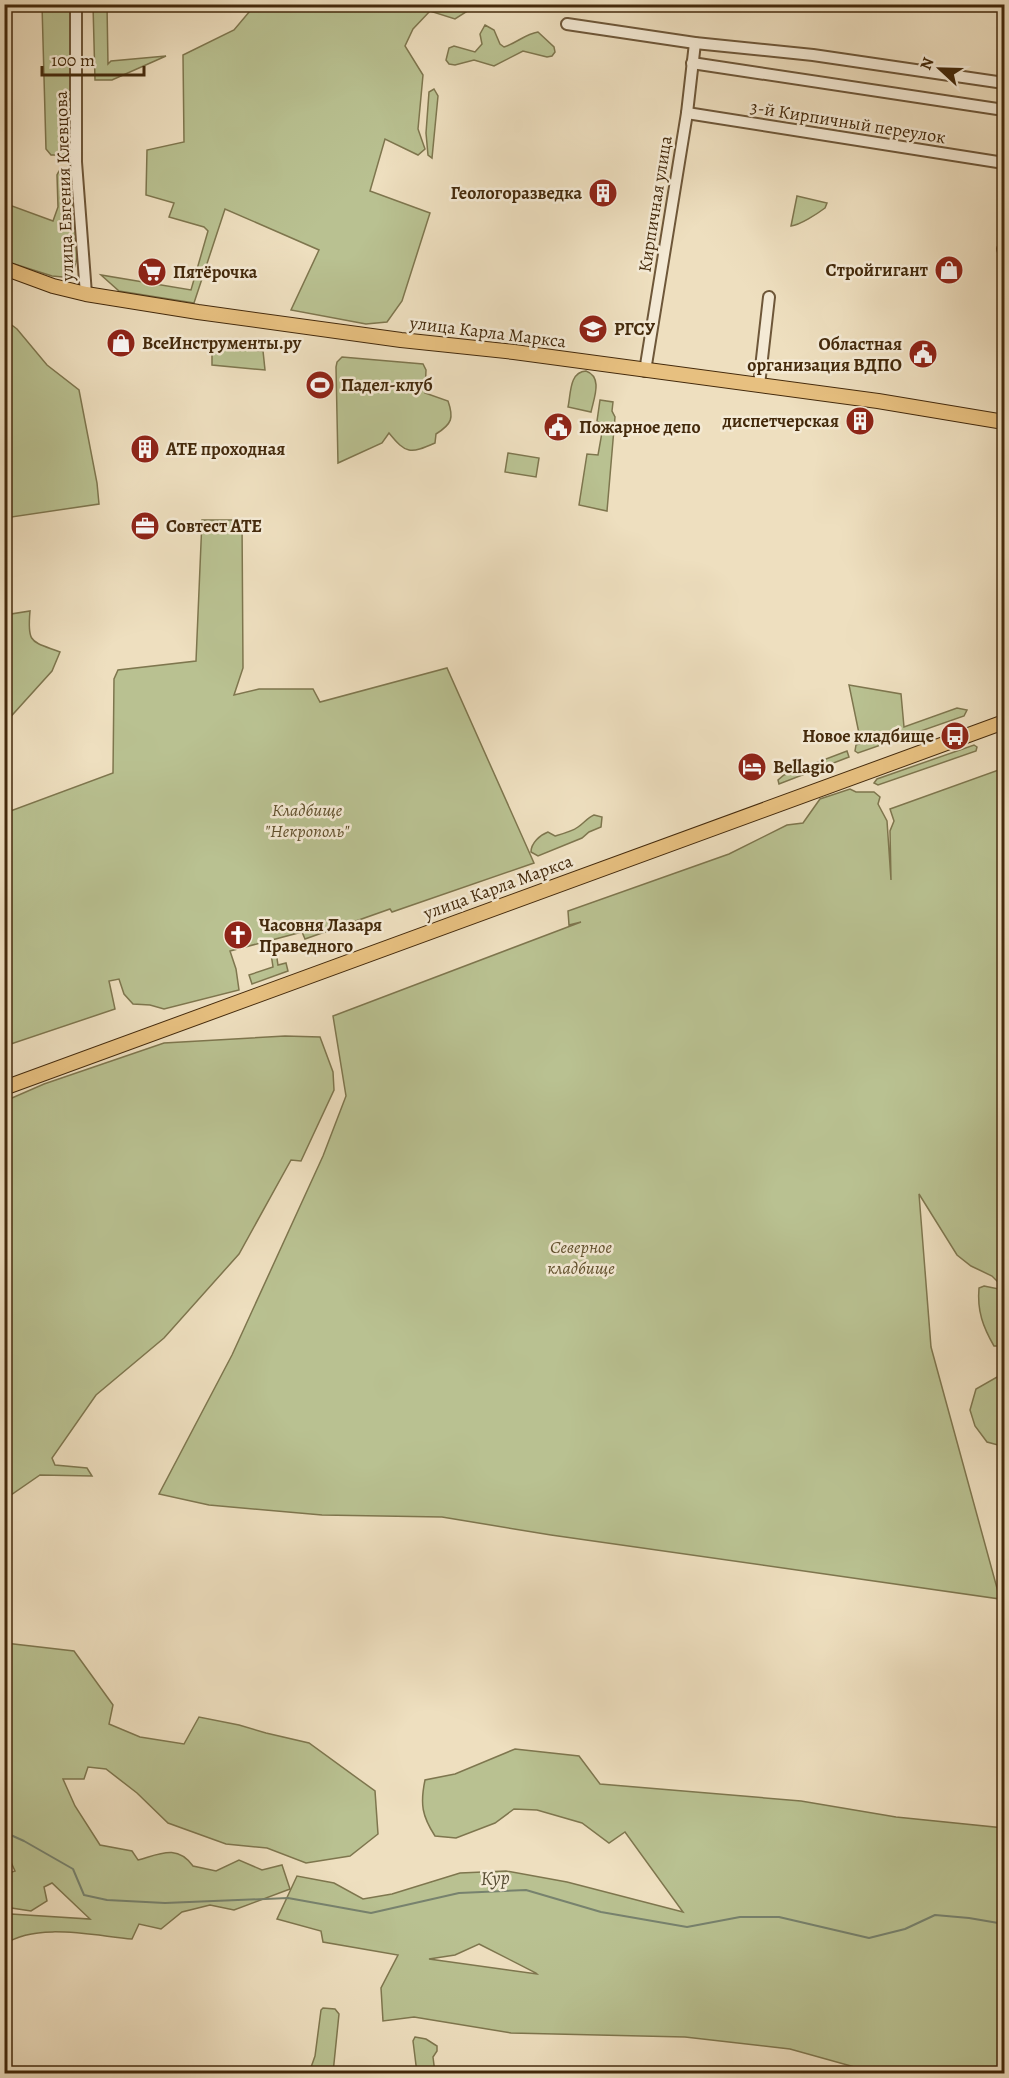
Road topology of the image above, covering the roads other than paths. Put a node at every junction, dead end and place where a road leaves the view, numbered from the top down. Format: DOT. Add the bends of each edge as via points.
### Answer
graph roads {
  1 [pos="76,4"];
  2 [pos="567,24"];
  3 [pos="695,43"];
  4 [pos="692,63"];
  5 [pos="1005,82"];
  6 [pos="1005,110"];
  7 [pos="687,113"];
  8 [pos="1005,163"];
  9 [pos="4,268"];
  10 [pos="86,294"];
  11 [pos="769,297"];
  12 [pos="645,371"];
  13 [pos="759,385"];
  14 [pos="1005,422"];
  15 [pos="1005,722"];
  16 [pos="4,1088"];
  1 -- 10 [label="street, улица Евгения Клевцова" via="76,162"];
  2 -- 3 [label="street"];
  3 -- 4 [label="street, Кирпичная улица"];
  3 -- 5 [label="street"];
  4 -- 6 [label="street"];
  4 -- 7 [label="street, Кирпичная улица"];
  7 -- 8 [label="street, 3-й Кирпичный переулок"];
  7 -- 12 [label="street, Кирпичная улица"];
  9 -- 10 [label="main road, улица Карла Маркса"];
  10 -- 12 [label="main road, улица Карла Маркса"];
  11 -- 13 [label="street"];
  12 -- 13 [label="main road, улица Карла Маркса"];
  13 -- 14 [label="main road, улица Карла Маркса"];
  15 -- 16 [label="main road, улица Карла Маркса"];
}
